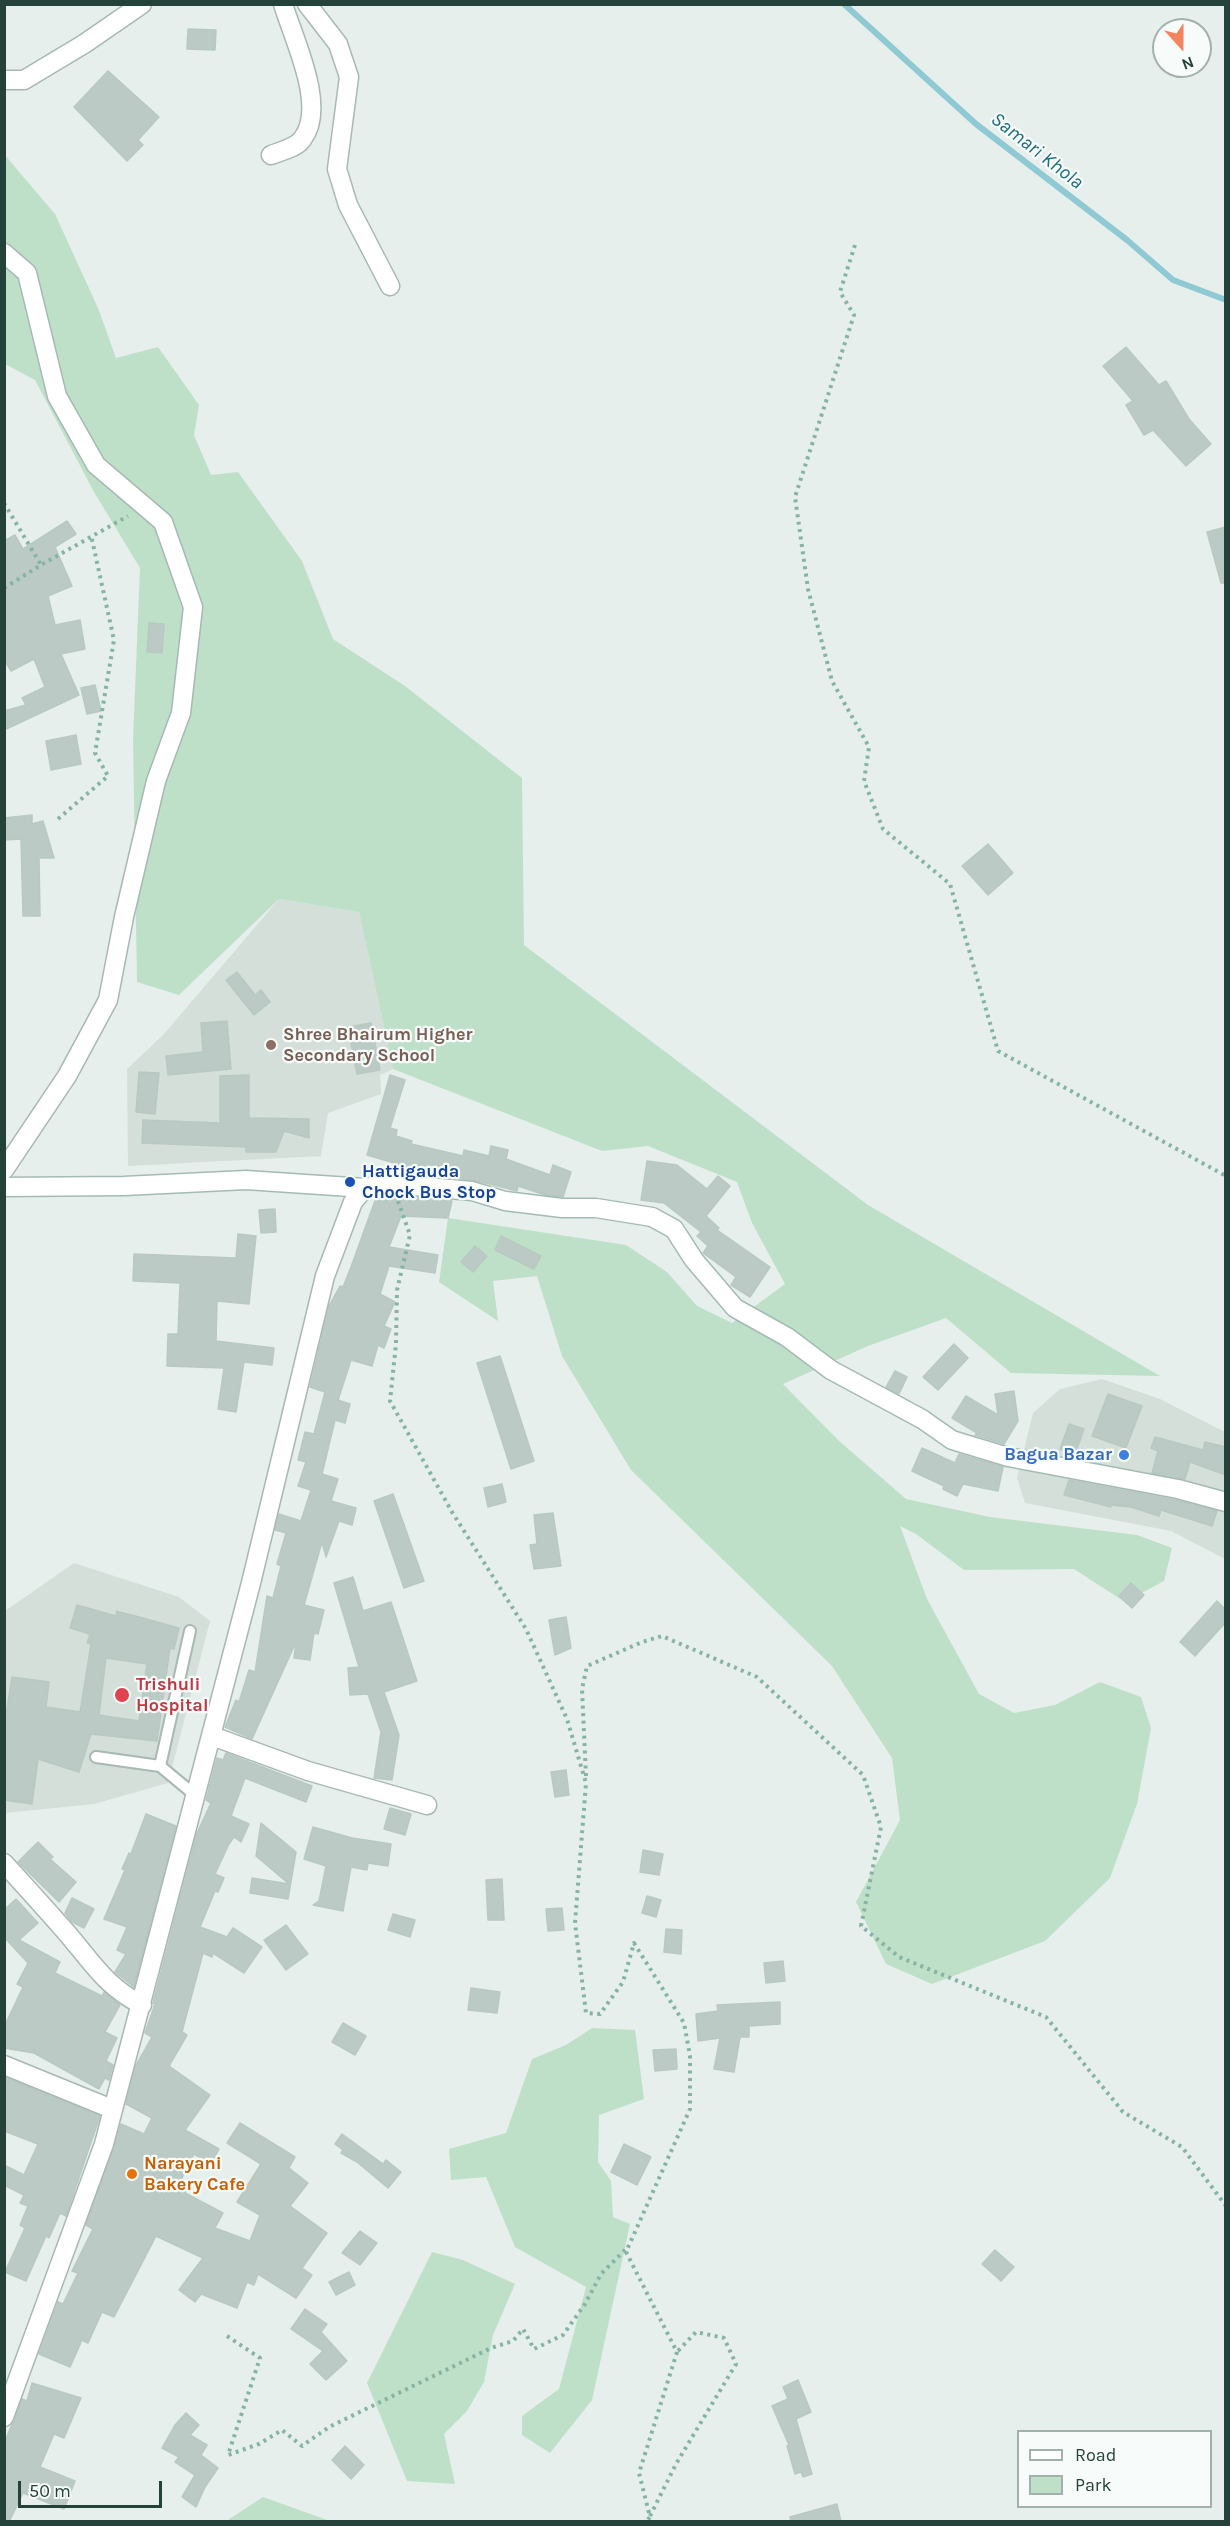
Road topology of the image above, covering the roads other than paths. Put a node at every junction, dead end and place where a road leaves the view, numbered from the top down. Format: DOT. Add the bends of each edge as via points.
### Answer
graph roads {
  1 [pos="142,4"];
  2 [pos="283,4"];
  3 [pos="307,4"];
  4 [pos="4,80"];
  5 [pos="271,155"];
  6 [pos="4,253"];
  7 [pos="390,286"];
  8 [pos="4,1170"];
  9 [pos="4,1187"];
  10 [pos="365,1188"];
  11 [pos="1226,1502"];
  12 [pos="190,1631"];
  13 [pos="212,1736"];
  14 [pos="96,1757"];
  15 [pos="160,1766"];
  16 [pos="196,1796"];
  17 [pos="427,1805"];
  18 [pos="4,1863"];
  19 [pos="141,2005"];
  20 [pos="4,2065"];
  21 [pos="112,2109"];
  22 [pos="4,2417"];
  1 -- 4 [label="street" via="24,80"];
  2 -- 5 [label="street" via="309,79 312,112 304,138"];
  3 -- 7 [label="street" via="338,44 349,77 338,169 348,205"];
  6 -- 8 [label="street" via="27,273 57,396 96,465 163,522 193,606 181,713 156,780 108,1000 67,1076"];
  9 -- 10 [label="street" via="246,1180"];
  10 -- 11 [label="street" via="392,1184 472,1191 505,1201 652,1217 674,1229 694,1260 735,1308 787,1337 831,1370 922,1419 952,1440 1008,1457 1178,1489"];
  10 -- 13 [label="street" via="353,1202 325,1276"];
  12 -- 15 [label="lane"];
  13 -- 16 [label="street"];
  13 -- 17 [label="street" via="308,1772"];
  14 -- 15 [label="lane"];
  15 -- 16 [label="lane"];
  16 -- 19 [label="street"];
  18 -- 19 [label="street" via="92,1967 122,1995"];
  19 -- 21 [label="street"];
  20 -- 21 [label="street"];
  21 -- 22 [label="street" via="104,2144"];
}
